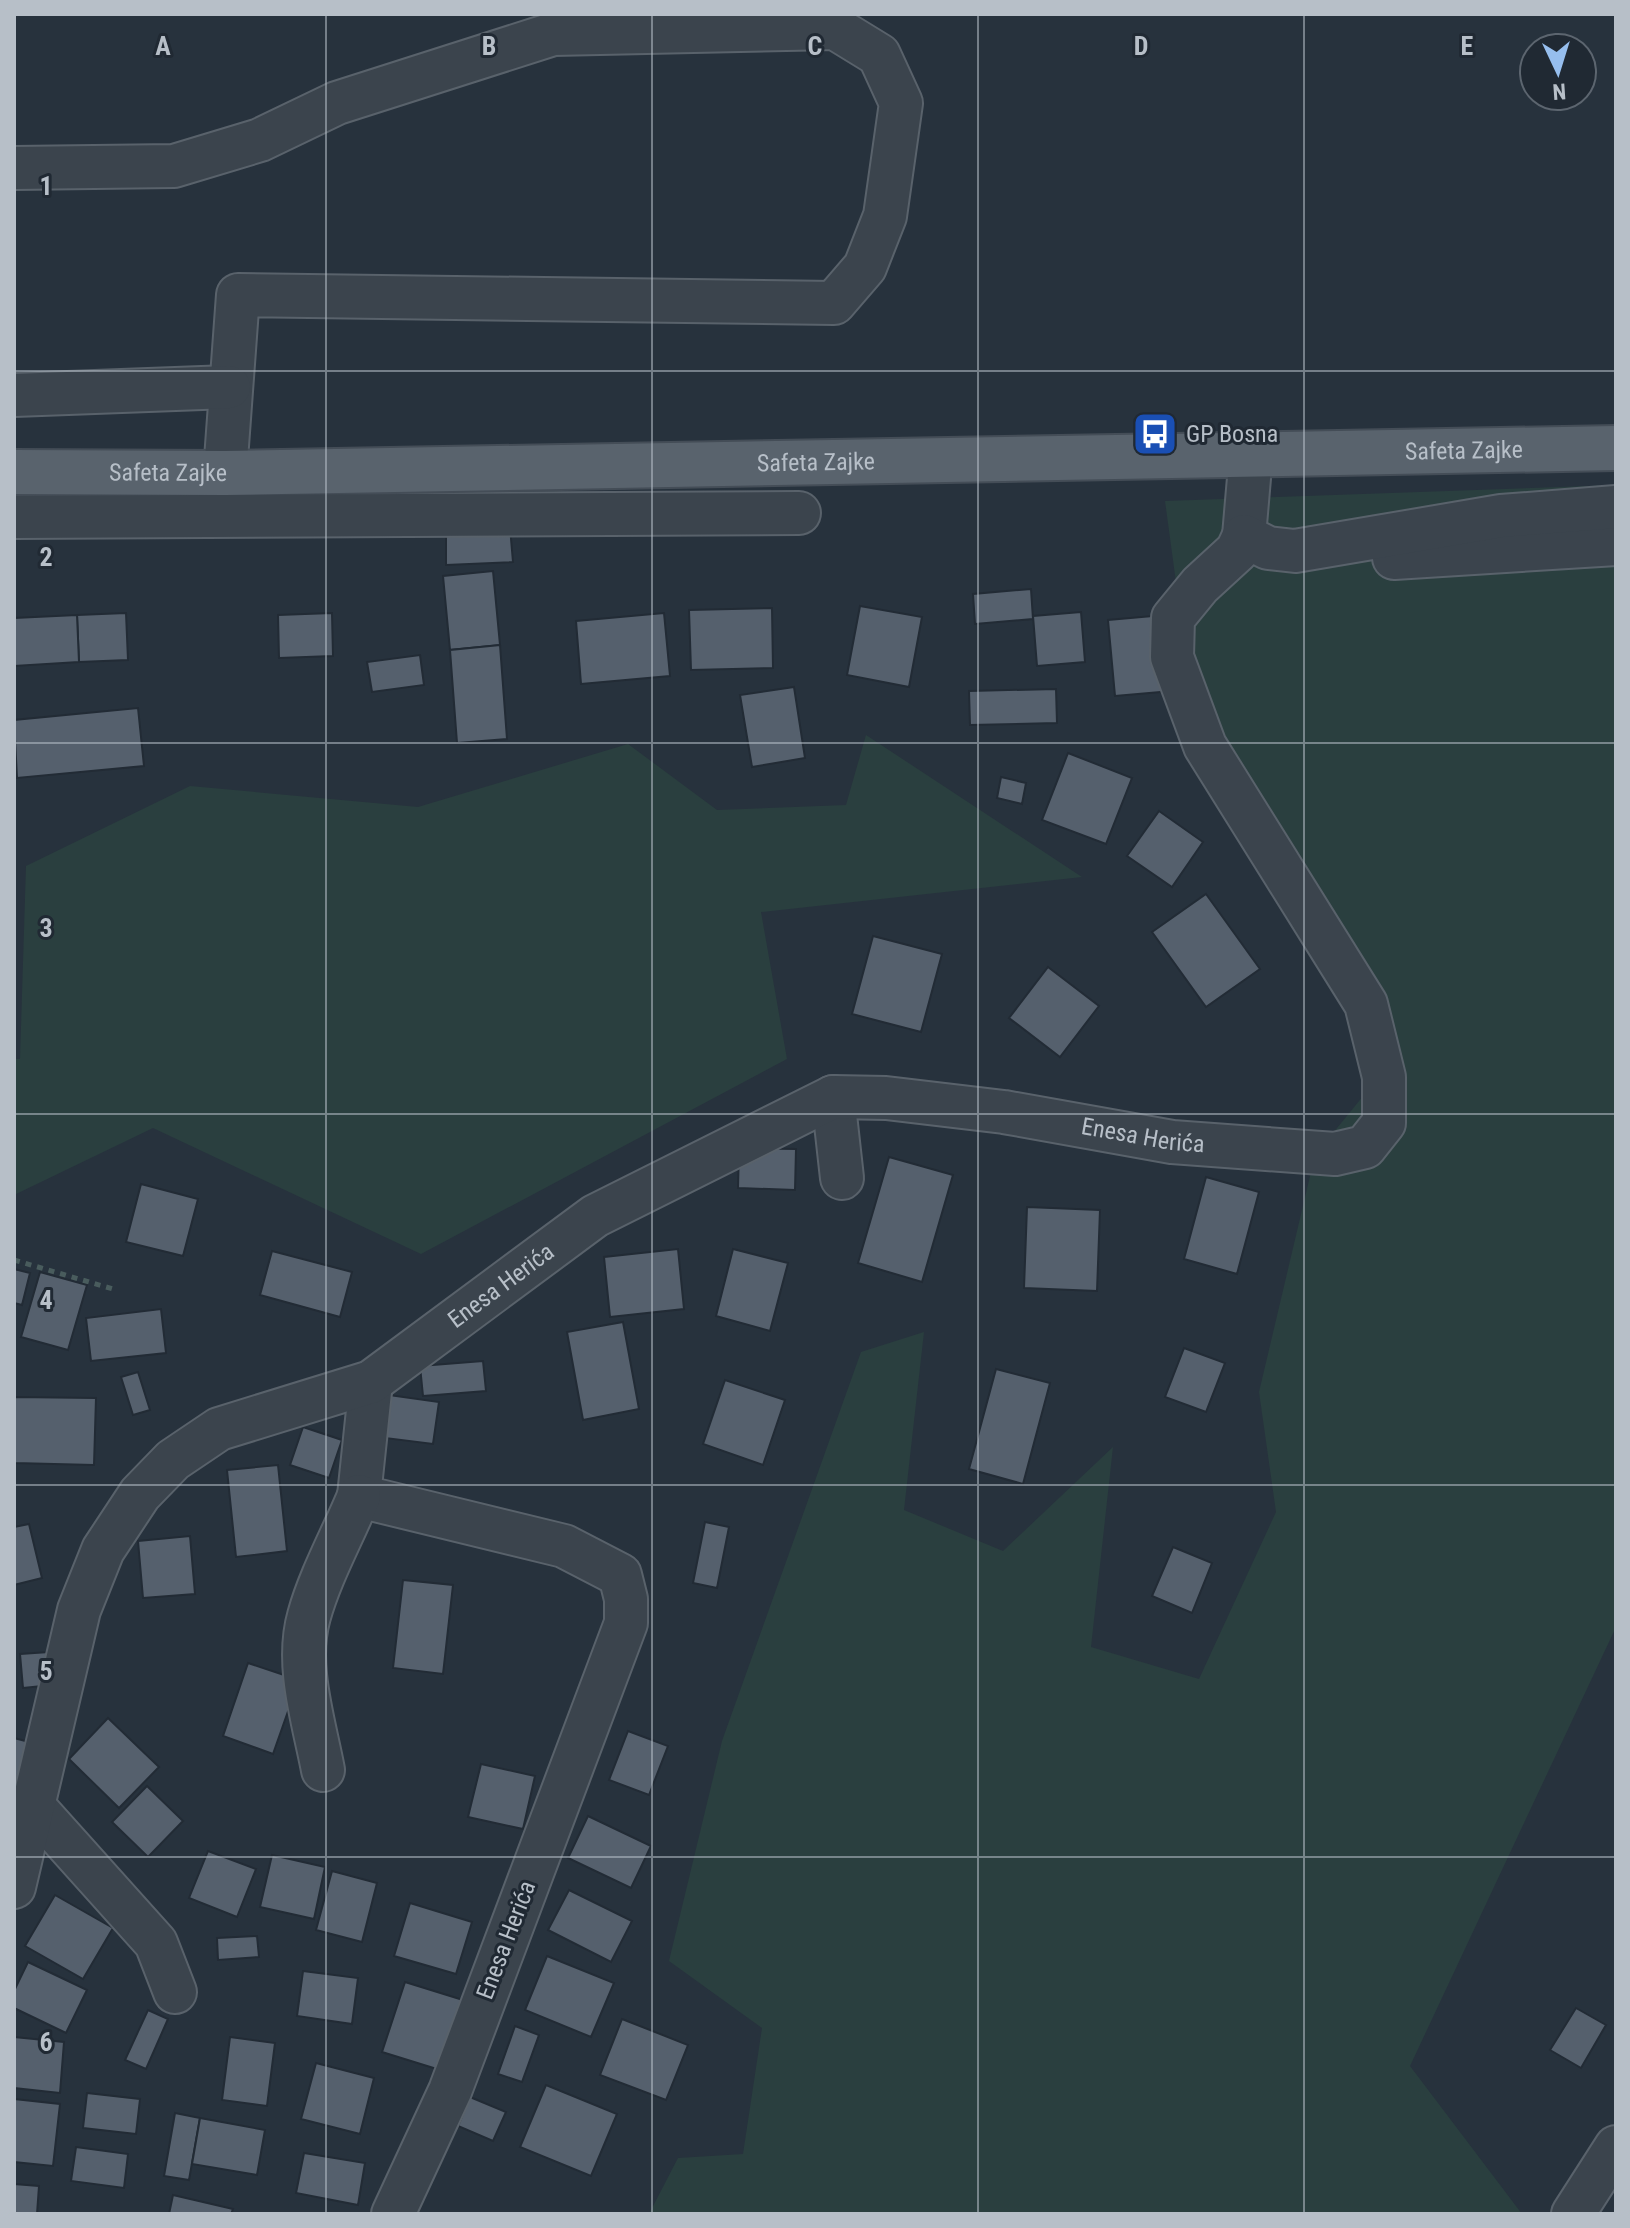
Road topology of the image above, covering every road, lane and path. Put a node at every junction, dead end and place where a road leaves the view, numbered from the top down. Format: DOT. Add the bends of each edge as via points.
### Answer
graph roads {
  1 [pos="14,168"];
  2 [pos="229,387"];
  3 [pos="14,395"];
  4 [pos="1616,448"];
  5 [pos="14,472"];
  6 [pos="225,473"];
  7 [pos="1616,475"];
  8 [pos="1249,478"];
  9 [pos="14,495"];
  10 [pos="1616,507"];
  11 [pos="799,513"];
  12 [pos="14,517"];
  13 [pos="1244,536"];
  14 [pos="1616,544"];
  15 [pos="1208,578"];
  16 [pos="833,1097"];
  17 [pos="842,1178"];
  18 [pos="14,1260"];
  19 [pos="113,1289"];
  20 [pos="371,1382"];
  21 [pos="359,1496"];
  22 [pos="323,1770"];
  23 [pos="34,1807"];
  24 [pos="14,1887"];
  25 [pos="175,1992"];
  26 [pos="1616,2147"];
  27 [pos="393,2214"];
  28 [pos="1573,2214"];
  1 -- 2 [label="street" via="174,166 260,140 337,103 553,34 835,28 879,55 901,103 885,216 865,267 834,303 238,295"];
  2 -- 3 [label="street"];
  2 -- 6 [label="street"];
  4 -- 6 [label="main road, Safeta Zajke"];
  5 -- 6 [label="main road, Safeta Zajke"];
  7 -- 8 [label="main road, Safeta Zajke"];
  8 -- 9 [label="main road, Safeta Zajke" via="239,496"];
  8 -- 13 [label="street"];
  10 -- 13 [label="street" via="1501,516 1295,551 1268,548"];
  11 -- 12 [label="street"];
  13 -- 15 [label="street, Enesa Herića" via="1237,551"];
  14 -- 15 [label="street"];
  15 -- 16 [label="street, Enesa Herića" via="1173,618 1172,657 1205,746 1366,1004 1384,1077 1384,1123 1365,1147 1335,1154 1172,1142 1004,1112"];
  16 -- 17 [label="street"];
  16 -- 20 [label="street, Enesa Herića" via="595,1216"];
  18 -- 19 [label="path"];
  20 -- 21 [label="street"];
  20 -- 23 [label="street, Enesa Herića" via="219,1429 173,1460 140,1494 103,1550 79,1610"];
  21 -- 22 [label="street" via="309,1616 305,1640 307,1687"];
  21 -- 27 [label="street, Enesa Herića" via="564,1546 620,1575 626,1599 626,1623 455,2076"];
  23 -- 24 [label="street, Enesa Herića"];
  23 -- 25 [label="street" via="156,1943"];
  26 -- 28 [label="street"];
}
